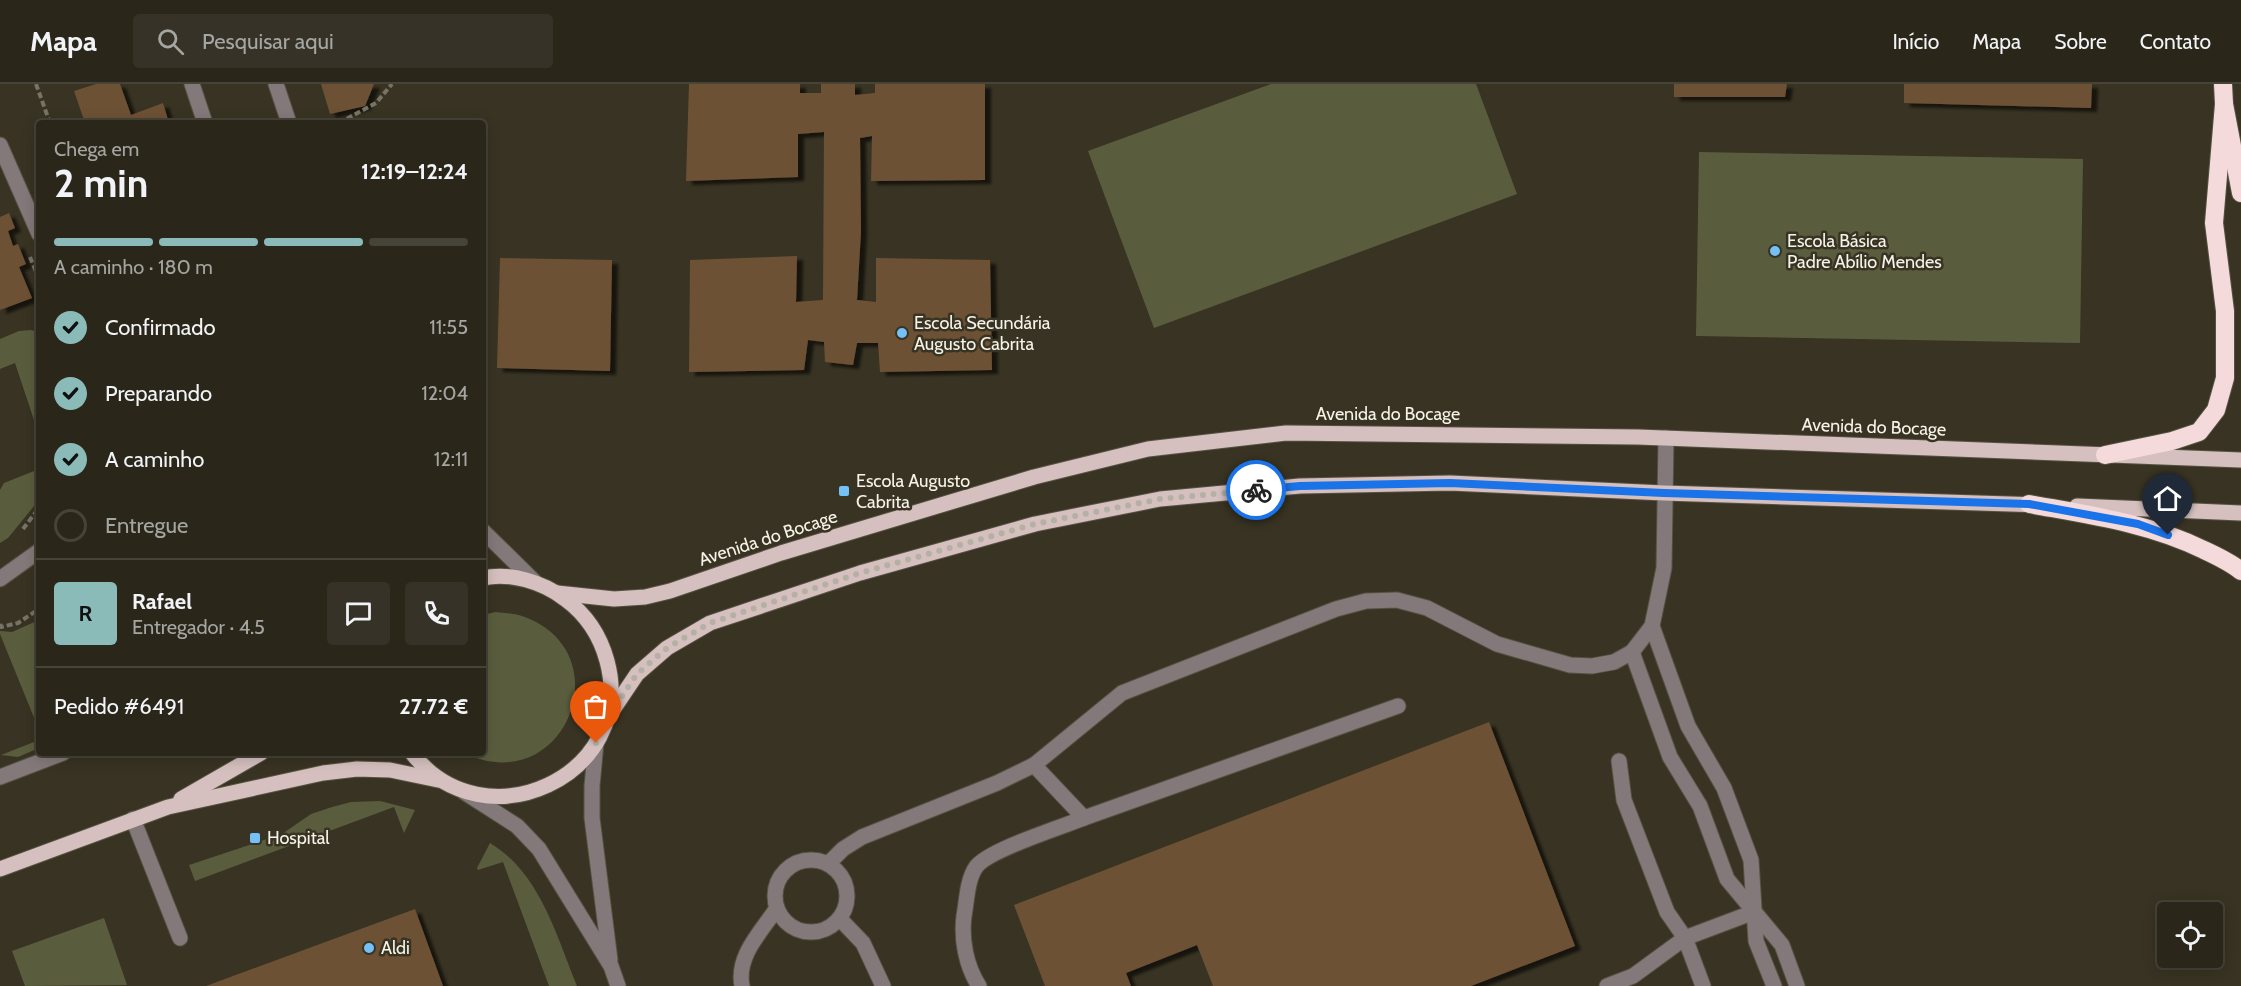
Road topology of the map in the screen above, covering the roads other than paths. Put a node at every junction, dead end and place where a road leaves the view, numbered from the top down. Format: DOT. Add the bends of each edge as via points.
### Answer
graph roads {
  1 [pos="192,84"];
  2 [pos="276,84"];
  3 [pos="2223,84"];
  4 [pos="2224,104"];
  5 [pos="204,120"];
  6 [pos="288,120"];
  7 [pos="0,145"];
  8 [pos="2241,193"];
  9 [pos="36,227"];
  10 [pos="1666,438"];
  11 [pos="2105,455"];
  12 [pos="2241,460"];
  13 [pos="1664,493"];
  14 [pos="2029,504"];
  15 [pos="2241,513"];
  16 [pos="486,534"];
  17 [pos="36,553"];
  18 [pos="2241,571"];
  19 [pos="486,578"];
  20 [pos="0,579"];
  21 [pos="535,582"];
  22 [pos="557,593"];
  23 [pos="1652,626"];
  24 [pos="1632,651"];
  25 [pos="1398,706"];
  26 [pos="606,720"];
  27 [pos="596,743"];
  28 [pos="55,756"];
  29 [pos="256,756"];
  30 [pos="414,756"];
  31 [pos="1618,761"];
  32 [pos="1034,765"];
  33 [pos="0,777"];
  34 [pos="441,781"];
  35 [pos="464,792"];
  36 [pos="168,807"];
  37 [pos="1084,818"];
  38 [pos="133,819"];
  39 [pos="828,864"];
  40 [pos="0,869"];
  41 [pos="777,908"];
  42 [pos="1754,912"];
  43 [pos="840,920"];
  44 [pos="180,938"];
  45 [pos="1685,938"];
  46 [pos="611,966"];
  47 [pos="618,986"];
  48 [pos="742,986"];
  49 [pos="883,986"];
  50 [pos="979,986"];
  51 [pos="1607,986"];
  52 [pos="1703,986"];
  53 [pos="1774,986"];
  54 [pos="1797,986"];
  1 -- 5 [label="street"];
  2 -- 6 [label="street"];
  3 -- 4 [label="highway"];
  4 -- 8 [label="highway"];
  4 -- 11 [label="highway" via="2214,223 2225,311 2225,378 2216,410 2199,432"];
  7 -- 9 [label="street"];
  10 -- 11 [label="main road, Avenida do Bocage"];
  10 -- 13 [label="street"];
  10 -- 22 [label="main road, Avenida do Bocage" via="1286,433 1148,449 1034,477 781,553 670,591 614,599"];
  11 -- 12 [label="main road, Avenida do Bocage"];
  13 -- 14 [label="main road"];
  13 -- 23 [label="street" via="1664,568"];
  13 -- 26 [label="main road" via="1450,483 1300,486 1160,499 1035,524 860,573 710,623 667,648 637,674"];
  14 -- 15 [label="main road"];
  14 -- 18 [label="highway" via="2138,524 2183,540"];
  16 -- 21 [label="street"];
  17 -- 20 [label="street"];
  19 -- 21 [label="main road" via="512,577"];
  21 -- 22 [label="main road"];
  22 -- 26 [label="main road" via="592,625 603,647 610,670 611,696"];
  23 -- 24 [label="street"];
  23 -- 42 [label="street" via="1688,726 1724,788 1751,860"];
  24 -- 32 [label="street" via="1614,662 1570,665 1497,644 1427,609 1397,600 1366,601 1336,609 1122,693"];
  24 -- 42 [label="street" via="1670,757 1700,806 1727,879"];
  25 -- 37 [label="street"];
  26 -- 27 [label="main road"];
  27 -- 35 [label="main road" via="562,779 539,790 489,797"];
  27 -- 46 [label="street" via="592,818"];
  28 -- 33 [label="street"];
  29 -- 36 [label="main road"];
  30 -- 34 [label="main road"];
  31 -- 45 [label="street" via="1624,800 1667,912"];
  32 -- 37 [label="street"];
  32 -- 39 [label="street" via="862,837"];
  34 -- 35 [label="main road"];
  34 -- 36 [label="main road" via="390,770 357,769"];
  35 -- 46 [label="street" via="517,826 539,849"];
  36 -- 38 [label="main road"];
  37 -- 50 [label="street" via="991,854 976,866 969,882 963,923 966,953"];
  38 -- 40 [label="main road"];
  38 -- 44 [label="street"];
  39 -- 41 [label="street" via="816,860 793,864 777,883"];
  39 -- 43 [label="street" via="838,871 847,888 846,908"];
  41 -- 43 [label="street" via="783,920 805,932 824,930"];
  41 -- 48 [label="street" via="743,958"];
  42 -- 45 [label="street"];
  42 -- 53 [label="street" via="1756,941"];
  42 -- 54 [label="street" via="1782,945"];
  43 -- 49 [label="street" via="863,944"];
  45 -- 51 [label="street" via="1633,976"];
  45 -- 52 [label="street"];
  46 -- 47 [label="street"];
}
